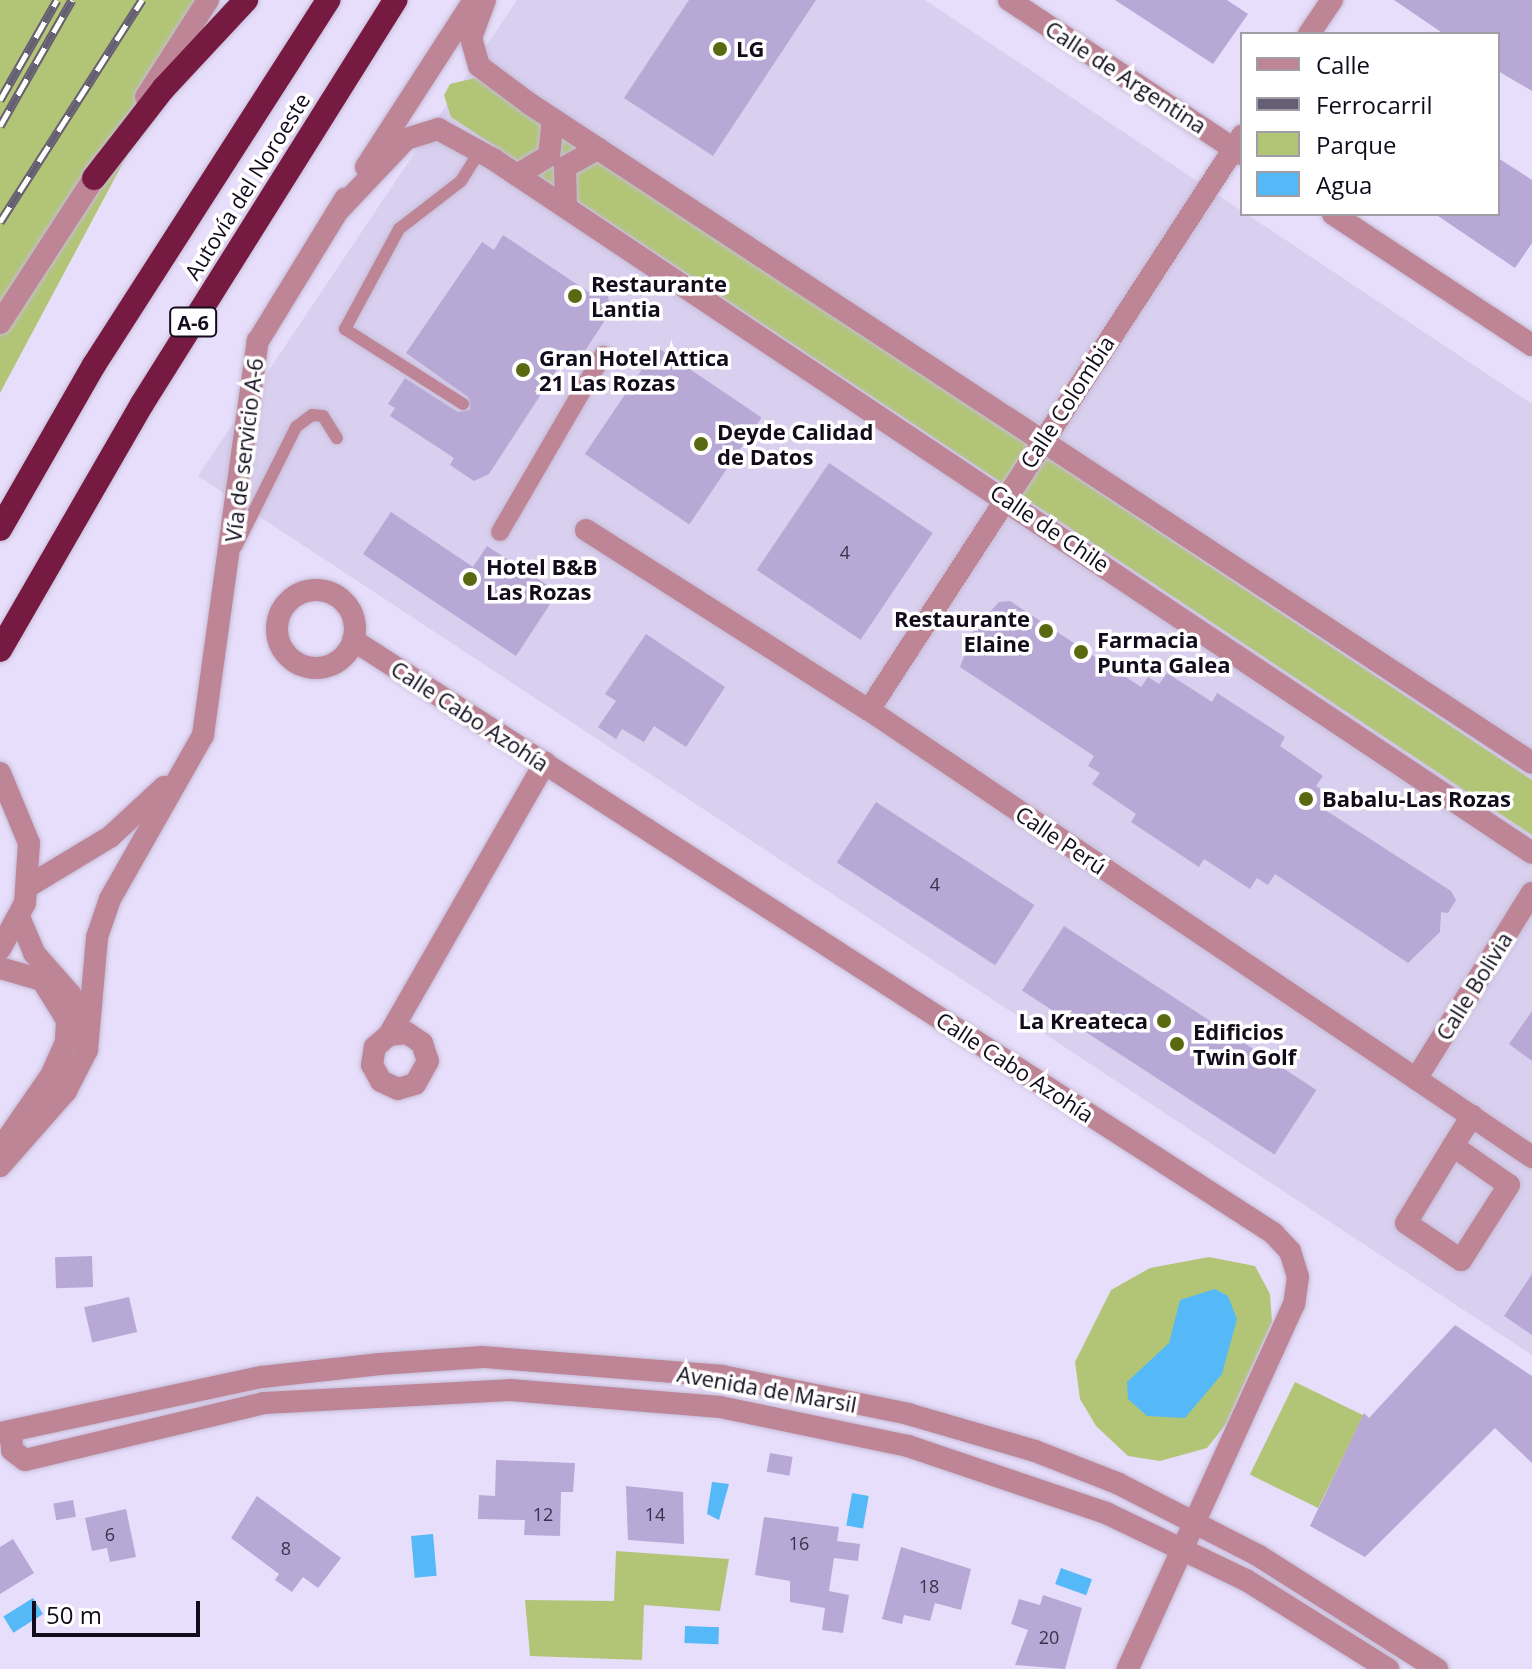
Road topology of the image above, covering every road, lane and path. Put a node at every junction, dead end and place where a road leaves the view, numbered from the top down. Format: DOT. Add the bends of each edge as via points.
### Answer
graph roads {
  1 [pos="208,0"];
  2 [pos="246,0"];
  3 [pos="328,0"];
  4 [pos="395,0"];
  5 [pos="474,0"];
  6 [pos="485,0"];
  7 [pos="1009,0"];
  8 [pos="1332,0"];
  9 [pos="1310,32"];
  10 [pos="553,120"];
  11 [pos="1239,146"];
  12 [pos="598,149"];
  13 [pos="480,151"];
  14 [pos="517,175"];
  15 [pos="94,178"];
  16 [pos="566,207"];
  17 [pos="337,212"];
  18 [pos="1336,216"];
  19 [pos="0,323"];
  20 [pos="1532,345"];
  21 [pos="603,355"];
  22 [pos="463,404"];
  23 [pos="337,438"];
  24 [pos="1042,439"];
  25 [pos="1004,498"];
  26 [pos="0,529"];
  27 [pos="586,530"];
  28 [pos="500,532"];
  29 [pos="230,561"];
  30 [pos="353,640"];
  31 [pos="0,650"];
  32 [pos="869,710"];
  33 [pos="187,763"];
  34 [pos="545,763"];
  35 [pos="1532,763"];
  36 [pos="0,773"];
  37 [pos="1532,853"];
  38 [pos="27,887"];
  39 [pos="1532,893"];
  40 [pos="19,917"];
  41 [pos="0,949"];
  42 [pos="0,968"];
  43 [pos="389,1035"];
  44 [pos="1416,1079"];
  45 [pos="1472,1116"];
  46 [pos="1498,1134"];
  47 [pos="1453,1146"];
  48 [pos="4,1156"];
  49 [pos="1532,1157"];
  50 [pos="1480,1164"];
  51 [pos="41,1425"];
  52 [pos="5,1432"];
  53 [pos="49,1450"];
  54 [pos="8,1459"];
  55 [pos="1199,1523"];
  56 [pos="1185,1550"];
  57 [pos="1128,1669"];
  58 [pos="1388,1669"];
  59 [pos="1437,1669"];
  1 -- 15 [label="street"];
  2 -- 15 [label="highway" via="163,89"];
  3 -- 26 [label="highway, Autovía del Noroeste / A-6" via="94,365"];
  4 -- 31 [label="highway, Autovía del Noroeste / A-6" via="142,404"];
  5 -- 17 [label="street, Vía de servicio A-6"];
  6 -- 10 [label="street" via="471,38 479,66"];
  7 -- 11 [label="street, Calle de Argentina"];
  8 -- 9 [label="street"];
  10 -- 12 [label="street"];
  10 -- 14 [label="street" via="549,156"];
  11 -- 24 [label="street, Calle Colombia"];
  12 -- 16 [label="street" via="565,167"];
  12 -- 24 [label="street"];
  13 -- 14 [label="street, Calle de Chile"];
  13 -- 17 [label="street, Calle de Chile" via="438,129 406,139"];
  13 -- 22 [label="lane" via="461,181 399,229 345,329"];
  14 -- 16 [label="street, Calle de Chile"];
  15 -- 19 [label="street"];
  16 -- 25 [label="street, Calle de Chile"];
  17 -- 29 [label="street, Vía de servicio A-6" via="258,341"];
  18 -- 20 [label="street"];
  21 -- 28 [label="street"];
  23 -- 29 [label="lane" via="323,416 312,415 296,427"];
  24 -- 25 [label="street, Calle Colombia"];
  24 -- 35 [label="street"];
  25 -- 32 [label="street, Calle Colombia"];
  25 -- 37 [label="street, Calle de Chile"];
  27 -- 32 [label="street, Calle Perú"];
  29 -- 33 [label="street, Vía de servicio A-6" via="203,735"];
  30 -- 34 [label="street, Calle Cabo Azohía"];
  32 -- 44 [label="street, Calle Perú"];
  33 -- 38 [label="street, Vía de servicio A-6" via="110,837"];
  33 -- 48 [label="street, Vía de servicio A-6" via="101,924 87,1050 66,1091"];
  34 -- 43 [label="street"];
  34 -- 55 [label="street, Calle Cabo Azohía" via="1273,1233 1290,1251 1298,1277 1294,1304"];
  36 -- 38 [label="street" via="29,843"];
  38 -- 40 [label="street"];
  39 -- 44 [label="street, Calle Bolivia"];
  40 -- 41 [label="street"];
  40 -- 48 [label="street" via="34,953 70,994 79,1039 65,1073"];
  42 -- 48 [label="street" via="42,980 67,1020 66,1042 52,1074"];
  44 -- 45 [label="street, Calle Perú"];
  45 -- 46 [label="street, Calle Perú"];
  45 -- 47 [label="street"];
  46 -- 49 [label="street, Calle Perú"];
  46 -- 50 [label="street"];
  47 -- 50 [label="street"];
  47 -- 50 [label="street" via="1406,1223 1461,1260 1509,1185"];
  51 -- 52 [label="street, Avenida de Marsil"];
  51 -- 53 [label="street"];
  51 -- 55 [label="street, Avenida de Marsil" via="249,1379 347,1367 483,1357 604,1365 722,1376 908,1414 1035,1451"];
  52 -- 54 [label="street"];
  53 -- 54 [label="street, Avenida de Marsil" via="34,1459"];
  53 -- 56 [label="street, Avenida de Marsil" via="264,1403 510,1390 720,1407 908,1446 1007,1476"];
  55 -- 56 [label="street, Calle Cabo Azohía"];
  55 -- 59 [label="street, Avenida de Marsil"];
  56 -- 57 [label="street, Calle Cabo Azohía"];
  56 -- 58 [label="street, Avenida de Marsil"];
}
